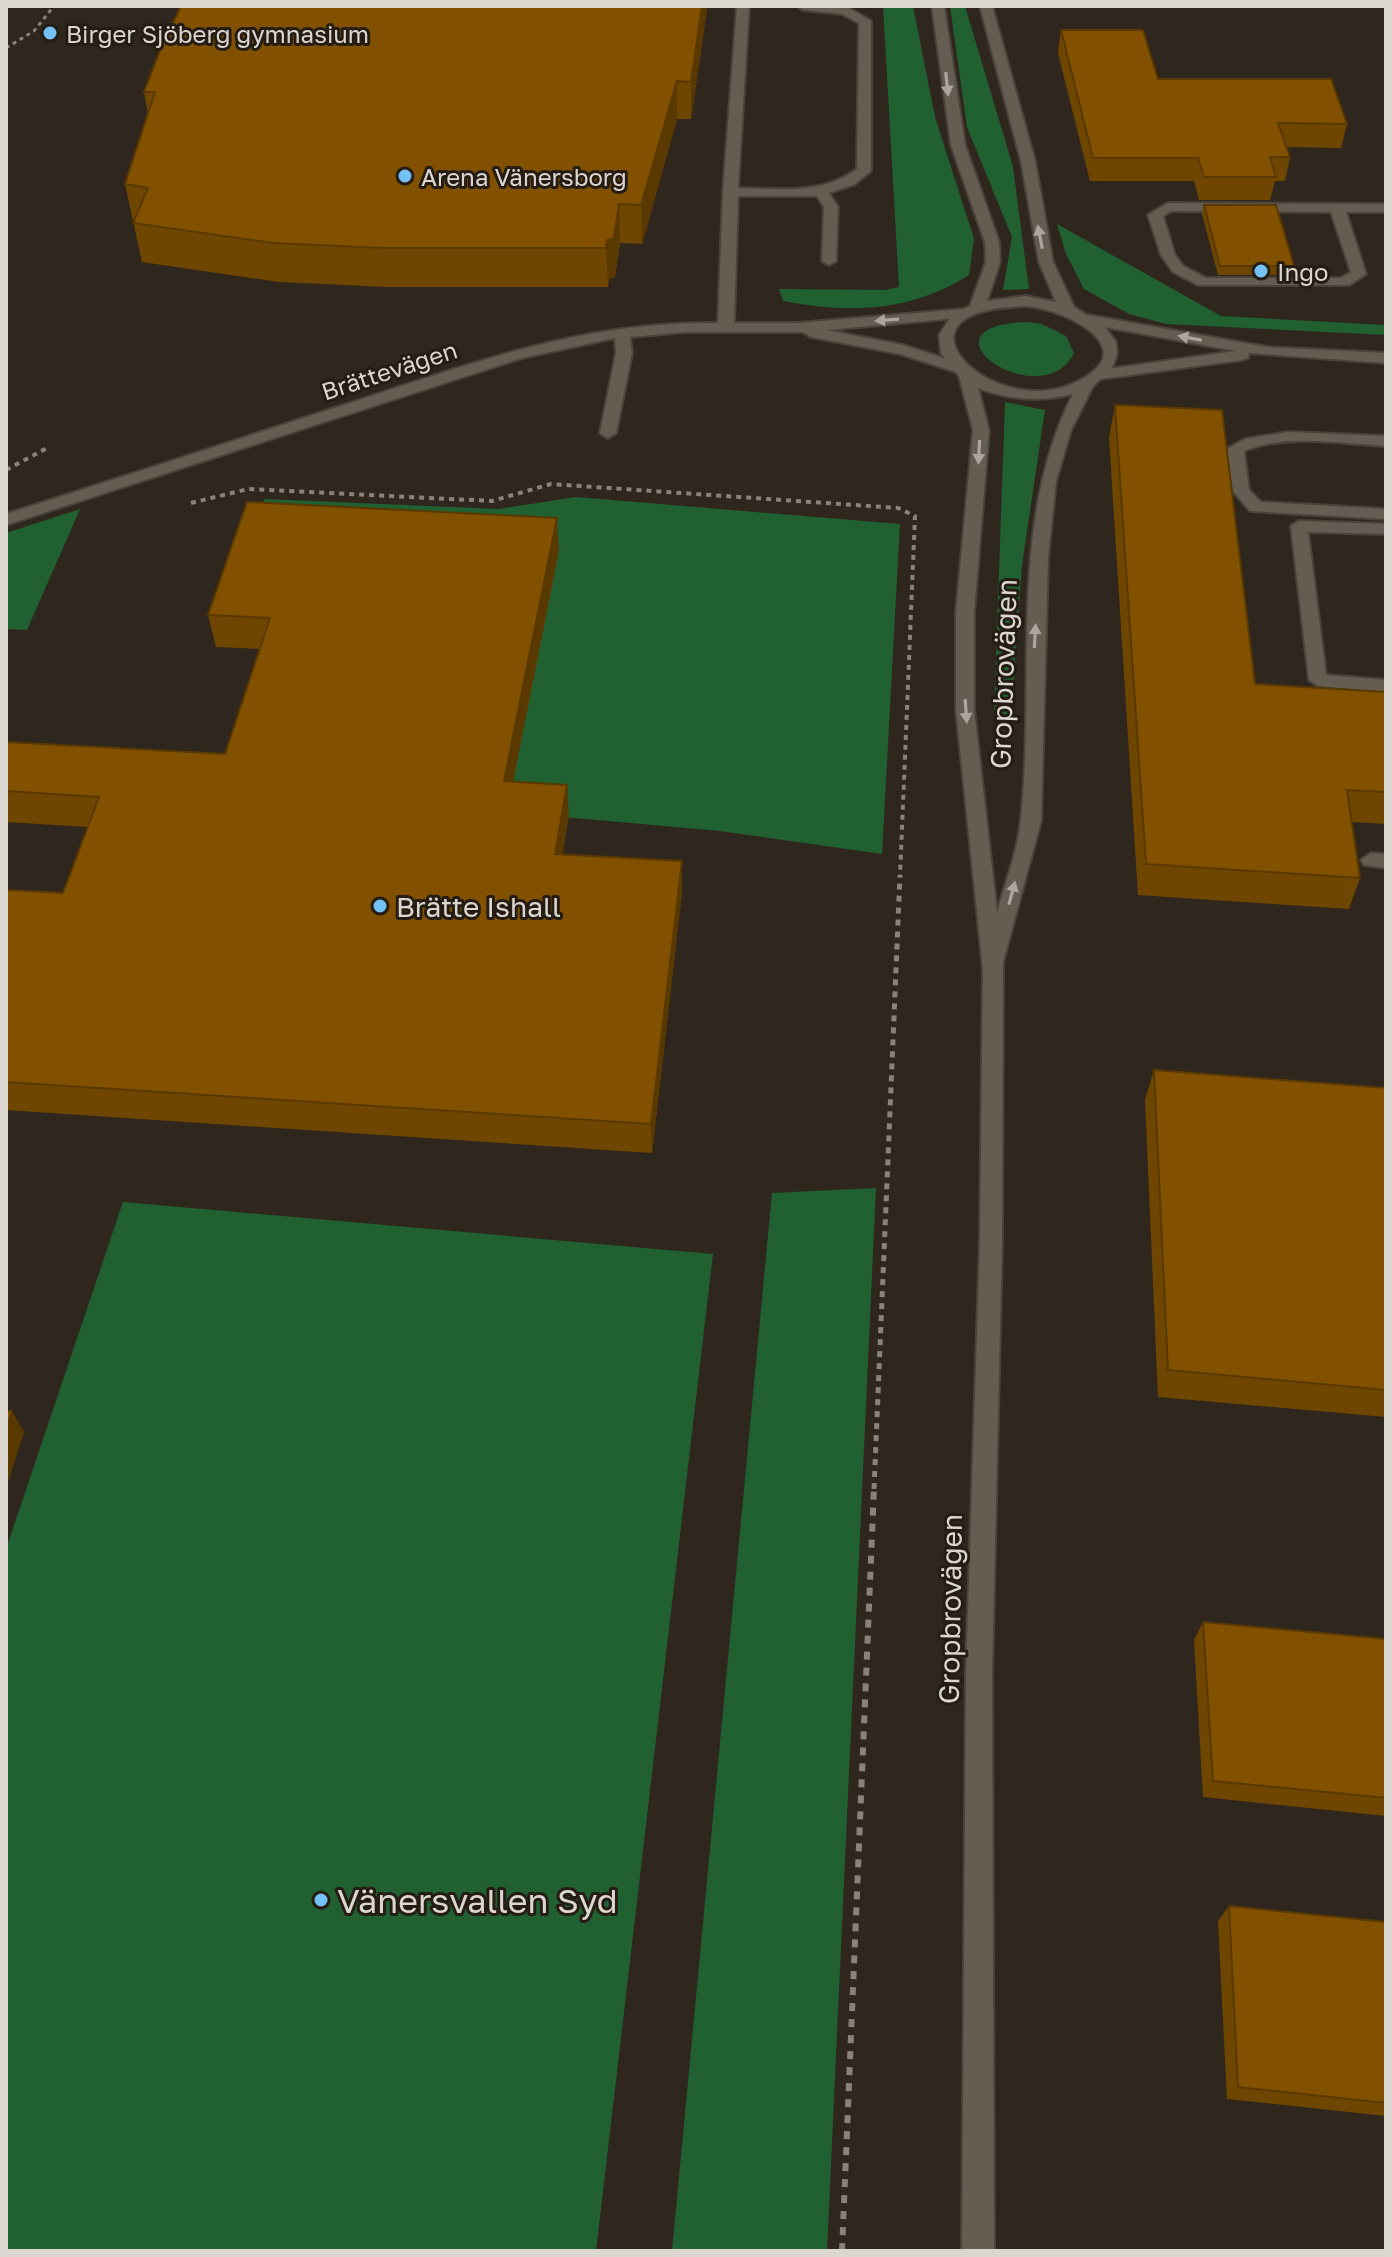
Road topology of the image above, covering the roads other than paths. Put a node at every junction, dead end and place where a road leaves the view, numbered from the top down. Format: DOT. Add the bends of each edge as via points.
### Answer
graph roads {
  1 [pos="743,6"];
  2 [pos="803,6"];
  3 [pos="938,6"];
  4 [pos="986,6"];
  5 [pos="820,190"];
  6 [pos="730,192"];
  7 [pos="1337,208"];
  8 [pos="1386,208"];
  9 [pos="829,261"];
  10 [pos="1067,309"];
  11 [pos="971,311"];
  12 [pos="1088,320"];
  13 [pos="726,326"];
  14 [pos="798,328"];
  15 [pos="622,333"];
  16 [pos="1267,352"];
  17 [pos="1386,358"];
  18 [pos="961,371"];
  19 [pos="1093,379"];
  20 [pos="608,433"];
  21 [pos="1386,441"];
  22 [pos="1386,514"];
  23 [pos="7,516"];
  24 [pos="1386,529"];
  25 [pos="1386,686"];
  26 [pos="993,969"];
  27 [pos="978,2251"];
  1 -- 6 [label="street"];
  2 -- 5 [label="street" via="845,10 865,21 864,171"];
  3 -- 11 [label="street, one-way" via="958,145 992,242 993,262"];
  10 -- 4 [label="street, one-way" via="1046,262 1028,161"];
  5 -- 6 [label="street"];
  5 -- 9 [label="street" via="831,207"];
  6 -- 13 [label="street"];
  7 -- 7 [label="street" via="1168,207 1155,215 1178,269 1203,282 1344,282 1359,274"];
  7 -- 8 [label="street"];
  10 -- 11 [label="street" via="1026,301"];
  10 -- 12 [label="street"];
  11 -- 14 [label="street, Brättevägen, one-way"];
  11 -- 18 [label="street" via="946,336 945,348"];
  16 -- 12 [label="street, one-way"];
  12 -- 19 [label="street" via="1109,347 1109,361"];
  13 -- 14 [label="street, Brättevägen"];
  13 -- 15 [label="street, Brättevägen"];
  14 -- 18 [label="street, Brättevägen" via="903,350"];
  15 -- 20 [label="street" via="624,353"];
  15 -- 23 [label="street, Brättevägen" via="517,354"];
  16 -- 17 [label="street"];
  16 -- 19 [label="street"];
  18 -- 19 [label="street" via="987,386 1021,393 1056,393"];
  18 -- 26 [label="street, Gropbrovägen, one-way" via="981,430 965,613 965,709"];
  26 -- 19 [label="street, Gropbrovägen, one-way" via="1031,821 1039,558 1048,481 1063,430"];
  21 -- 22 [label="street" via="1275,437 1235,449 1241,491 1256,507"];
  24 -- 25 [label="street" via="1299,526 1318,680"];
  26 -- 27 [label="street, Gropbrovägen" via="979,1673"];
}
